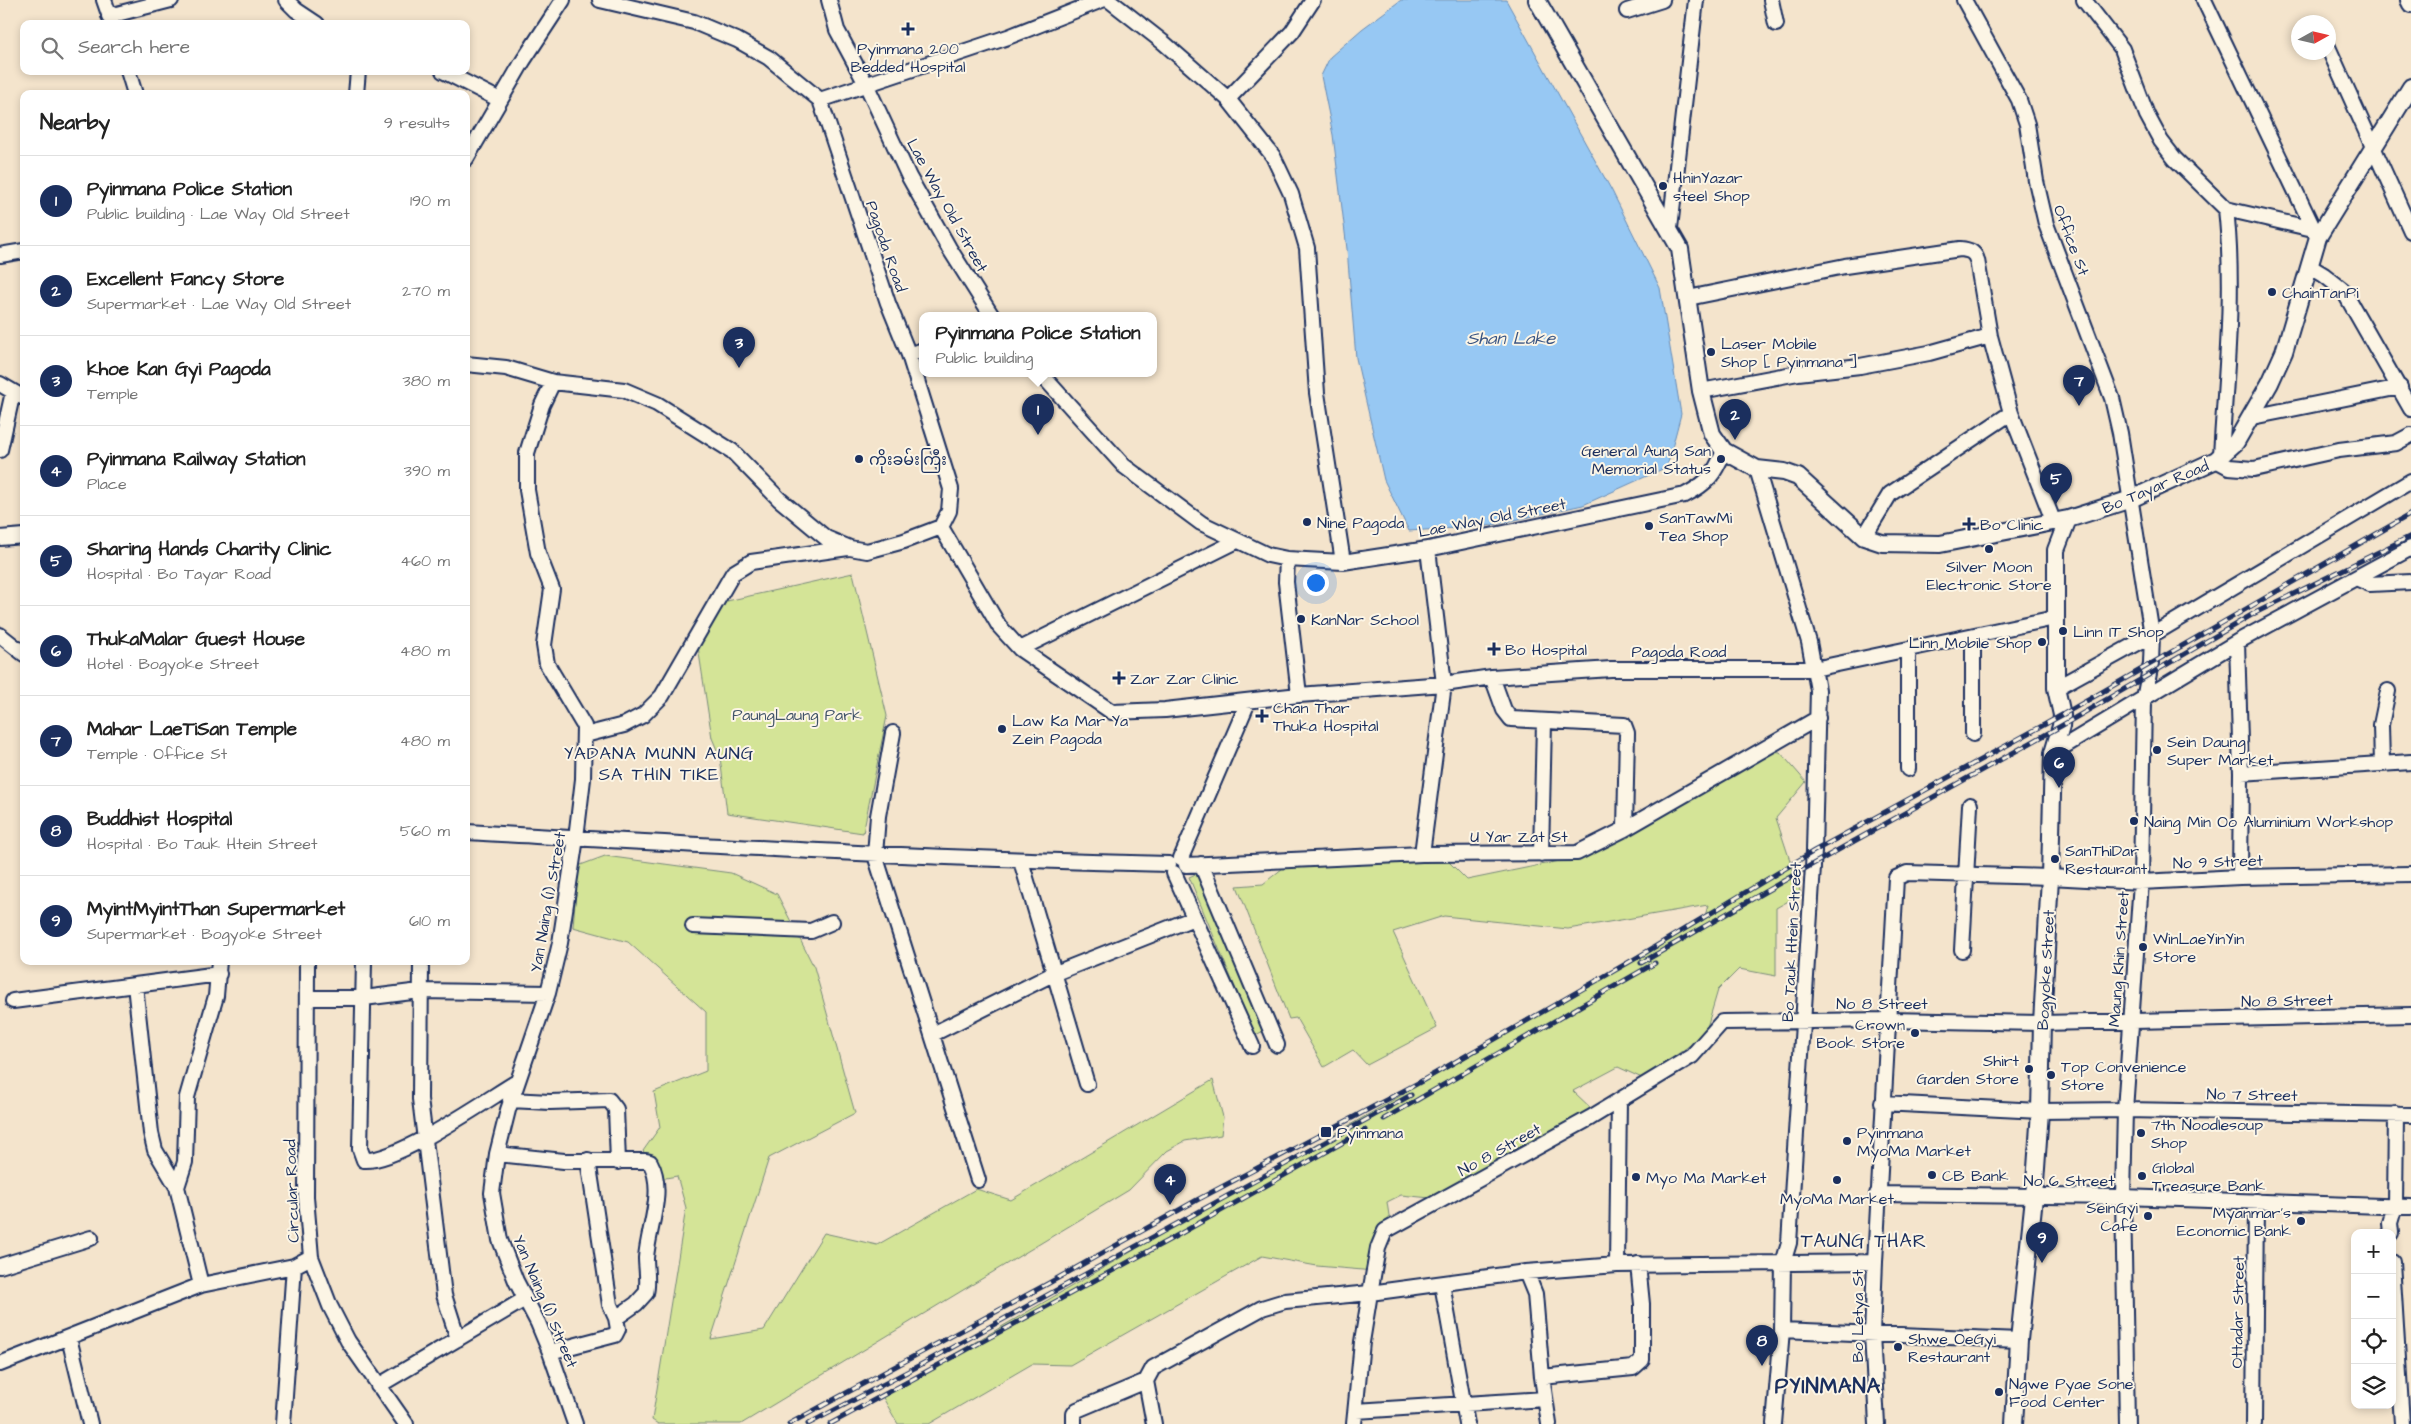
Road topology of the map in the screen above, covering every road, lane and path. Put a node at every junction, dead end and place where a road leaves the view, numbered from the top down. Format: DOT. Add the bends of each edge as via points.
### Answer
graph roads {
  1 [pos="104,0"];
  2 [pos="171,0"];
  3 [pos="286,0"];
  4 [pos="563,0"];
  5 [pos="600,0"];
  6 [pos="829,0"];
  7 [pos="1102,0"];
  8 [pos="1109,0"];
  9 [pos="1313,0"];
  10 [pos="1537,0"];
  11 [pos="1662,0"];
  12 [pos="1696,0"];
  13 [pos="1771,0"];
  14 [pos="1964,0"];
  15 [pos="2084,0"];
  16 [pos="2204,0"];
  17 [pos="2409,0"];
  18 [pos="2411,4"];
  19 [pos="1627,11"];
  20 [pos="111,20"];
  21 [pos="310,20"];
  22 [pos="1776,24"];
  23 [pos="2334,60"];
  24 [pos="129,75"];
  25 [pos="358,75"];
  26 [pos="451,75"];
  27 [pos="866,84"];
  28 [pos="2411,87"];
  29 [pos="134,90"];
  30 [pos="356,90"];
  31 [pos="1228,99"];
  32 [pos="500,100"];
  33 [pos="820,100"];
  34 [pos="2372,148"];
  35 [pos="470,152"];
  36 [pos="2226,208"];
  37 [pos="1670,228"];
  38 [pos="2411,231"];
  39 [pos="2316,233"];
  40 [pos="20,252"];
  41 [pos="0,255"];
  42 [pos="2309,266"];
  43 [pos="1688,298"];
  44 [pos="989,312"];
  45 [pos="1990,336"];
  46 [pos="919,351"];
  47 [pos="909,355"];
  48 [pos="470,364"];
  49 [pos="1044,377"];
  50 [pos="553,382"];
  51 [pos="0,384"];
  52 [pos="2400,387"];
  53 [pos="1701,391"];
  54 [pos="18,395"];
  55 [pos="2411,409"];
  56 [pos="2011,412"];
  57 [pos="2252,417"];
  58 [pos="2411,434"];
  59 [pos="0,450"];
  60 [pos="1724,451"];
  61 [pos="2219,458"];
  62 [pos="1757,469"];
  63 [pos="2411,480"];
  64 [pos="2131,499"];
  65 [pos="2061,521"];
  66 [pos="941,527"];
  67 [pos="20,536"];
  68 [pos="1864,537"];
  69 [pos="0,538"];
  70 [pos="1237,541"];
  71 [pos="850,548"];
  72 [pos="1428,548"];
  73 [pos="2411,548"];
  74 [pos="1287,559"];
  75 [pos="1342,562"];
  76 [pos="2356,578"];
  77 [pos="2411,582"];
  78 [pos="2055,618"];
  79 [pos="2152,635"];
  80 [pos="1973,636"];
  81 [pos="1,638"];
  82 [pos="2237,642"];
  83 [pos="1020,649"];
  84 [pos="1908,650"];
  85 [pos="20,651"];
  86 [pos="1814,669"];
  87 [pos="1492,677"];
  88 [pos="1444,684"];
  89 [pos="2056,688"];
  90 [pos="2388,691"];
  91 [pos="1299,695"];
  92 [pos="2144,699"];
  93 [pos="1248,702"];
  94 [pos="1818,718"];
  95 [pos="1544,722"];
  96 [pos="894,734"];
  97 [pos="1973,734"];
  98 [pos="585,735"];
  99 [pos="2053,753"];
  100 [pos="2411,762"];
  101 [pos="2382,764"];
  102 [pos="1908,769"];
  103 [pos="2241,773"];
  104 [pos="1970,805"];
  105 [pos="1625,829"];
  106 [pos="470,832"];
  107 [pos="576,838"];
  108 [pos="1422,854"];
  109 [pos="1542,854"];
  110 [pos="875,855"];
  111 [pos="1021,861"];
  112 [pos="1201,864"];
  113 [pos="1177,865"];
  114 [pos="2411,874"];
  115 [pos="1967,875"];
  116 [pos="1901,876"];
  117 [pos="2050,877"];
  118 [pos="2240,877"];
  119 [pos="2141,882"];
  120 [pos="1194,918"];
  121 [pos="832,922"];
  122 [pos="693,926"];
  123 [pos="1962,950"];
  124 [pos="307,965"];
  125 [pos="364,965"];
  126 [pos="421,965"];
  127 [pos="219,968"];
  128 [pos="1053,974"];
  129 [pos="135,985"];
  130 [pos="420,991"];
  131 [pos="548,993"];
  132 [pos="308,998"];
  133 [pos="364,998"];
  134 [pos="13,1001"];
  135 [pos="2411,1015"];
  136 [pos="1888,1020"];
  137 [pos="1804,1021"];
  138 [pos="2130,1021"];
  139 [pos="2042,1023"];
  140 [pos="933,1034"];
  141 [pos="1276,1045"];
  142 [pos="1252,1046"];
  143 [pos="516,1083"];
  144 [pos="1087,1084"];
  145 [pos="510,1100"];
  146 [pos="1619,1100"];
  147 [pos="1882,1103"];
  148 [pos="2126,1110"];
  149 [pos="2040,1111"];
  150 [pos="2396,1114"];
  151 [pos="2411,1114"];
  152 [pos="425,1138"];
  153 [pos="497,1154"];
  154 [pos="588,1160"];
  155 [pos="618,1162"];
  156 [pos="978,1180"];
  157 [pos="177,1187"];
  158 [pos="1877,1194"];
  159 [pos="2034,1197"];
  160 [pos="2123,1198"];
  161 [pos="2256,1201"];
  162 [pos="2394,1206"];
  163 [pos="2411,1206"];
  164 [pos="2391,1229"];
  165 [pos="91,1238"];
  166 [pos="311,1256"];
  167 [pos="1875,1262"];
  168 [pos="1783,1263"];
  169 [pos="1638,1264"];
  170 [pos="1617,1265"];
  171 [pos="0,1266"];
  172 [pos="294,1266"];
  173 [pos="1526,1272"];
  174 [pos="2393,1274"];
  175 [pos="1442,1284"];
  176 [pos="201,1285"];
  177 [pos="1370,1293"];
  178 [pos="525,1299"];
  179 [pos="616,1318"];
  180 [pos="1782,1330"];
  181 [pos="1872,1334"];
  182 [pos="69,1338"];
  183 [pos="458,1339"];
  184 [pos="2019,1340"];
  185 [pos="550,1352"];
  186 [pos="0,1364"];
  187 [pos="1542,1377"];
  188 [pos="1146,1381"];
  189 [pos="378,1386"];
  190 [pos="1545,1399"];
  191 [pos="1464,1406"];
  192 [pos="1355,1418"];
  193 [pos="90,1424"];
  194 [pos="283,1424"];
  195 [pos="406,1424"];
  196 [pos="574,1424"];
  197 [pos="1074,1424"];
  198 [pos="1154,1424"];
  199 [pos="1467,1424"];
  200 [pos="1549,1424"];
  201 [pos="1774,1424"];
  202 [pos="1877,1424"];
  203 [pos="2014,1424"];
  204 [pos="2127,1424"];
  205 [pos="2254,1424"];
  206 [pos="2402,1424"];
  1 -- 20 [label="street"];
  2 -- 20 [label="street"];
  3 -- 21 [label="street"];
  4 -- 32 [label="street"];
  5 -- 33 [label="street" via="694,22 737,40 769,58"];
  6 -- 27 [label="street, Lae Way Old Street" via="837,30"];
  7 -- 27 [label="street" via="1008,37"];
  8 -- 31 [label="street"];
  9 -- 31 [label="street" via="1292,32"];
  10 -- 37 [label="main road"];
  11 -- 19 [label="street"];
  12 -- 37 [label="street"];
  13 -- 22 [label="street"];
  14 -- 64 [label="street, Office St" via="2019,100 2027,124 2046,224 2112,398"];
  15 -- 36 [label="street" via="2122,49 2147,115 2161,141"];
  16 -- 39 [label="street"];
  17 -- 18 [label="main road"];
  23 -- 34 [label="street"];
  24 -- 29 [label="street"];
  25 -- 30 [label="street"];
  26 -- 32 [label="street"];
  27 -- 33 [label="street"];
  27 -- 44 [label="street, Lae Way Old Street" via="909,177"];
  28 -- 34 [label="main road, Bo Tayar Road"];
  31 -- 75 [label="street" via="1273,156 1291,194 1307,248 1317,393"];
  32 -- 35 [label="street"];
  33 -- 47 [label="street, Pagoda Road"];
  34 -- 38 [label="street"];
  34 -- 39 [label="main road, Bo Tayar Road"];
  36 -- 39 [label="street"];
  36 -- 61 [label="street" via="2231,287"];
  37 -- 43 [label="main road" via="1680,249"];
  39 -- 42 [label="main road, Bo Tayar Road"];
  40 -- 41 [label="street"];
  42 -- 52 [label="street" via="2342,290"];
  42 -- 57 [label="main road, Bo Tayar Road" via="2284,352"];
  43 -- 45 [label="street" via="1844,266 1970,250 1977,260"];
  43 -- 53 [label="main road"];
  45 -- 53 [label="street" via="1929,353"];
  45 -- 56 [label="street"];
  46 -- 47 [label="street"];
  47 -- 66 [label="street, Pagoda Road" via="951,489 949,511"];
  48 -- 50 [label="street" via="506,368"];
  49 -- 70 [label="street, Lae Way Old Street" via="1124,466 1201,523"];
  50 -- 71 [label="street" via="624,390 657,404 732,451 779,499 826,538"];
  50 -- 98 [label="street, Yan Naing (1) Street" via="542,405 528,453 527,490 538,553 552,589 544,645 547,664 582,719"];
  51 -- 54 [label="street"];
  52 -- 55 [label="street"];
  52 -- 57 [label="street"];
  53 -- 60 [label="main road" via="1712,434"];
  54 -- 59 [label="street"];
  56 -- 65 [label="street"];
  56 -- 68 [label="street" via="1890,494"];
  57 -- 61 [label="main road, Bo Tayar Road" via="2236,442"];
  58 -- 61 [label="street" via="2396,443 2339,450 2254,469 2229,467"];
  60 -- 62 [label="main road"];
  60 -- 72 [label="street, Lae Way Old Street" via="1714,473 1704,485 1685,495"];
  61 -- 64 [label="main road, Bo Tayar Road"];
  62 -- 68 [label="main road, Bo Tayar Road" via="1798,477"];
  62 -- 86 [label="street, Bo Tauk Htein Street" via="1809,642"];
  63 -- 79 [label="street"];
  64 -- 65 [label="main road, Bo Tayar Road"];
  64 -- 79 [label="street, Maung Khin Street"];
  65 -- 68 [label="main road, Bo Tayar Road" via="1940,544 1882,544"];
  65 -- 78 [label="main road, Bogyoke Street" via="2056,550"];
  66 -- 71 [label="street" via="867,551"];
  66 -- 83 [label="street, Pagoda Road" via="999,626"];
  67 -- 69 [label="street"];
  70 -- 74 [label="street, Lae Way Old Street" via="1268,555"];
  70 -- 83 [label="street"];
  71 -- 98 [label="street" via="751,562 733,573 662,696 643,715 624,726"];
  72 -- 75 [label="street, Lae Way Old Street"];
  72 -- 88 [label="street"];
  73 -- 76 [label="street"];
  74 -- 75 [label="street, Lae Way Old Street"];
  74 -- 91 [label="street" via="1286,582"];
  76 -- 77 [label="street" via="2370,584"];
  76 -- 82 [label="street"];
  78 -- 80 [label="street, Pagoda Road"];
  78 -- 89 [label="main road, Bogyoke Street"];
  79 -- 89 [label="street"];
  79 -- 92 [label="street, Maung Khin Street"];
  80 -- 84 [label="street, Pagoda Road"];
  80 -- 97 [label="street"];
  81 -- 85 [label="street"];
  82 -- 92 [label="street"];
  82 -- 103 [label="street"];
  83 -- 93 [label="street, Pagoda Road" via="1112,712"];
  84 -- 86 [label="street, Pagoda Road"];
  84 -- 102 [label="street"];
  86 -- 87 [label="street, Pagoda Road" via="1611,668"];
  86 -- 94 [label="street, Bo Tauk Htein Street"];
  87 -- 88 [label="street, Pagoda Road"];
  87 -- 95 [label="street" via="1504,710 1511,719"];
  88 -- 91 [label="street, Pagoda Road"];
  88 -- 108 [label="street"];
  89 -- 99 [label="main road, Bogyoke Street" via="2061,720"];
  90 -- 101 [label="street" via="2381,725"];
  91 -- 93 [label="street, Pagoda Road"];
  92 -- 99 [label="street"];
  92 -- 119 [label="street, Maung Khin Street"];
  93 -- 113 [label="street"];
  94 -- 105 [label="street, U Yar Zat St"];
  94 -- 137 [label="street, Bo Tauk Htein Street"];
  95 -- 105 [label="street" via="1621,724 1626,727"];
  95 -- 109 [label="street"];
  96 -- 110 [label="street" via="878,816"];
  98 -- 107 [label="street, Yan Naing (1) Street"];
  99 -- 117 [label="main road, Bogyoke Street"];
  100 -- 101 [label="street"];
  101 -- 103 [label="street"];
  103 -- 118 [label="street"];
  104 -- 115 [label="street"];
  105 -- 109 [label="street, U Yar Zat St" via="1577,853"];
  106 -- 107 [label="street, U Yar Zat St"];
  107 -- 110 [label="street, U Yar Zat St"];
  107 -- 131 [label="street, Yan Naing (1) Street" via="560,943"];
  108 -- 109 [label="street, U Yar Zat St"];
  108 -- 112 [label="street, U Yar Zat St"];
  110 -- 111 [label="street, U Yar Zat St"];
  110 -- 140 [label="street"];
  111 -- 113 [label="street, U Yar Zat St"];
  111 -- 128 [label="street"];
  112 -- 113 [label="street, U Yar Zat St"];
  112 -- 141 [label="street"];
  113 -- 120 [label="street"];
  114 -- 118 [label="street, No 9 Street"];
  115 -- 116 [label="street, No 9 Street"];
  115 -- 117 [label="street, No 9 Street"];
  115 -- 123 [label="street"];
  116 -- 136 [label="street, Bo Letya St"];
  117 -- 119 [label="street, No 9 Street"];
  117 -- 139 [label="main road, Bogyoke Street"];
  118 -- 119 [label="street, No 9 Street"];
  119 -- 138 [label="street, Maung Khin Street"];
  120 -- 128 [label="street"];
  120 -- 142 [label="street"];
  121 -- 122 [label="street" via="811,931"];
  124 -- 132 [label="street, Circular Road"];
  125 -- 133 [label="street"];
  126 -- 130 [label="street"];
  127 -- 129 [label="street"];
  127 -- 157 [label="street" via="216,996 187,1097 185,1162"];
  128 -- 140 [label="street"];
  128 -- 144 [label="street"];
  129 -- 134 [label="street"];
  129 -- 157 [label="street" via="151,1132 155,1150"];
  130 -- 131 [label="street"];
  130 -- 133 [label="street"];
  130 -- 152 [label="street" via="420,1099"];
  131 -- 143 [label="street, Yan Naing (1) Street"];
  132 -- 133 [label="street"];
  132 -- 166 [label="street, Circular Road" via="306,1197"];
  133 -- 152 [label="street" via="362,1157 371,1161"];
  135 -- 138 [label="street, No 8 Street"];
  136 -- 137 [label="street, No 8 Street"];
  136 -- 139 [label="street, No 8 Street"];
  136 -- 147 [label="street, Bo Letya St"];
  137 -- 146 [label="street, No 8 Street" via="1719,1023 1692,1056"];
  137 -- 168 [label="street, Bo Tauk Htein Street" via="1790,1243"];
  138 -- 139 [label="street, No 8 Street"];
  138 -- 148 [label="street, Maung Khin Street"];
  139 -- 149 [label="main road, Bogyoke Street"];
  140 -- 156 [label="street"];
  143 -- 145 [label="street, Yan Naing (1) Street"];
  143 -- 152 [label="street"];
  145 -- 153 [label="street, Yan Naing (1) Street"];
  145 -- 155 [label="street" via="609,1100 616,1109"];
  146 -- 170 [label="street"];
  146 -- 177 [label="street, No 8 Street" via="1395,1224 1380,1238"];
  147 -- 149 [label="street, No 7 Street"];
  147 -- 158 [label="street, Bo Letya St"];
  148 -- 149 [label="street, No 7 Street"];
  148 -- 150 [label="street, No 7 Street"];
  148 -- 160 [label="street, Maung Khin Street"];
  149 -- 159 [label="main road, Bogyoke Street"];
  150 -- 151 [label="street, No 7 Street"];
  150 -- 162 [label="street"];
  152 -- 183 [label="street" via="444,1295"];
  153 -- 154 [label="street" via="541,1160"];
  153 -- 178 [label="street, Yan Naing (1) Street" via="492,1204 500,1240"];
  154 -- 155 [label="street"];
  154 -- 179 [label="street" via="610,1306"];
  155 -- 179 [label="street" via="650,1162 655,1181 655,1211 648,1241 646,1293"];
  157 -- 176 [label="street"];
  158 -- 159 [label="street, No 6 Street"];
  158 -- 167 [label="street, Bo Letya St"];
  159 -- 160 [label="street, No 6 Street"];
  159 -- 184 [label="main road, Bogyoke Street"];
  160 -- 161 [label="street, No 6 Street"];
  160 -- 204 [label="street, Maung Khin Street"];
  161 -- 162 [label="street, No 6 Street"];
  161 -- 205 [label="street, Ottadar Street"];
  162 -- 163 [label="street, No 6 Street"];
  162 -- 164 [label="street"];
  165 -- 171 [label="street"];
  166 -- 172 [label="street"];
  166 -- 189 [label="street, Circular Road" via="330,1306"];
  167 -- 168 [label="street"];
  167 -- 181 [label="street, Bo Letya St"];
  168 -- 169 [label="street"];
  168 -- 180 [label="street, Bo Tauk Htein Street"];
  169 -- 170 [label="street"];
  169 -- 187 [label="street" via="1642,1360 1633,1368"];
  170 -- 173 [label="street"];
  172 -- 176 [label="street"];
  172 -- 194 [label="street"];
  173 -- 175 [label="street"];
  173 -- 187 [label="street" via="1535,1294"];
  174 -- 206 [label="street"];
  175 -- 177 [label="street"];
  175 -- 191 [label="street"];
  176 -- 182 [label="street"];
  177 -- 188 [label="street" via="1278,1302 1262,1308 1153,1368"];
  177 -- 192 [label="street, No 8 Street"];
  178 -- 183 [label="street"];
  178 -- 185 [label="street, Yan Naing (1) Street"];
  179 -- 185 [label="street" via="618,1329 615,1335"];
  180 -- 181 [label="street"];
  180 -- 201 [label="street, Bo Tauk Htein Street"];
  181 -- 184 [label="street"];
  181 -- 202 [label="street, Bo Letya St"];
  182 -- 186 [label="street"];
  182 -- 193 [label="street"];
  183 -- 189 [label="street"];
  184 -- 203 [label="main road, Bogyoke Street"];
  185 -- 196 [label="street, Yan Naing (1) Street"];
  187 -- 190 [label="street"];
  188 -- 197 [label="street" via="1077,1410"];
  188 -- 198 [label="street"];
  189 -- 195 [label="street, Circular Road"];
  190 -- 191 [label="street"];
  190 -- 200 [label="street"];
  191 -- 192 [label="street"];
  191 -- 199 [label="street"];
}
